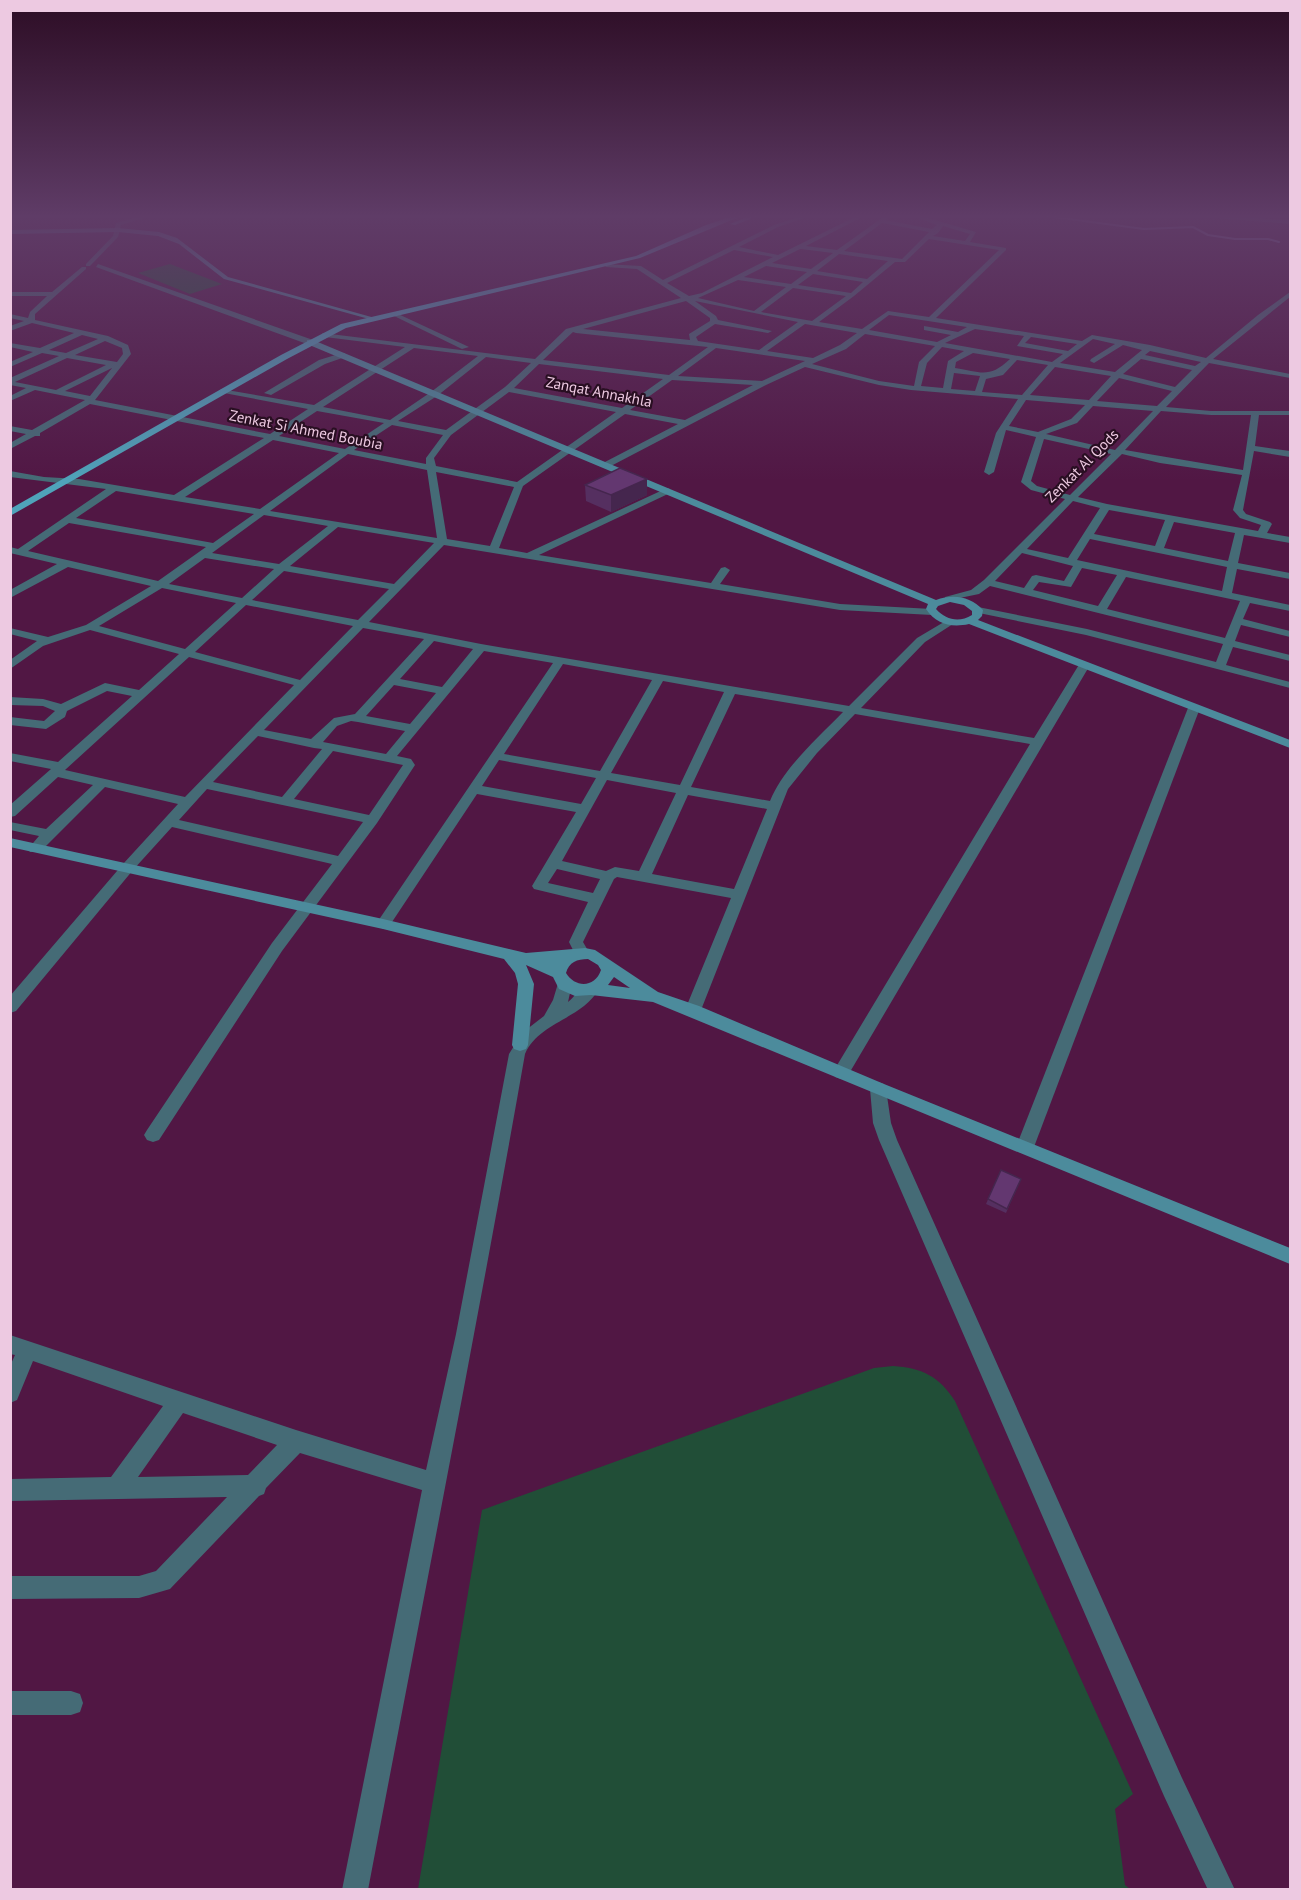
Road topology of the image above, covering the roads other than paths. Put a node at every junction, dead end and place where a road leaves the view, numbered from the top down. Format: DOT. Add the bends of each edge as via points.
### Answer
graph roads {
  1 [pos="42,304"];
  2 [pos="203,304"];
  3 [pos="319,304"];
  4 [pos="439,304"];
  5 [pos="663,304"];
  6 [pos="695,304"];
  7 [pos="715,304"];
  8 [pos="768,304"];
  9 [pos="841,304"];
  10 [pos="950,304"];
  11 [pos="1277,304"];
  12 [pos="755,313"];
  13 [pos="394,314"];
  14 [pos="10,316"];
  15 [pos="371,318"];
  16 [pos="935,319"];
  17 [pos="31,321"];
  18 [pos="714,322"];
  19 [pos="803,322"];
  20 [pos="813,323"];
  21 [pos="976,326"];
  22 [pos="927,328"];
  23 [pos="10,329"];
  24 [pos="1002,330"];
  25 [pos="569,331"];
  26 [pos="768,331"];
  27 [pos="82,332"];
  28 [pos="864,332"];
  29 [pos="958,334"];
  30 [pos="1030,334"];
  31 [pos="325,335"];
  32 [pos="105,338"];
  33 [pos="995,338"];
  34 [pos="912,340"];
  35 [pos="310,342"];
  36 [pos="1123,342"];
  37 [pos="695,343"];
  38 [pos="1082,343"];
  39 [pos="10,345"];
  40 [pos="414,345"];
  41 [pos="939,345"];
  42 [pos="988,345"];
  43 [pos="715,346"];
  44 [pos="1033,346"];
  45 [pos="1150,347"];
  46 [pos="44,351"];
  47 [pos="762,351"];
  48 [pos="970,351"];
  49 [pos="482,353"];
  50 [pos="981,353"];
  51 [pos="68,355"];
  52 [pos="342,355"];
  53 [pos="1070,356"];
  54 [pos="1139,356"];
  55 [pos="941,359"];
  56 [pos="1014,359"];
  57 [pos="1084,359"];
  58 [pos="540,360"];
  59 [pos="812,360"];
  60 [pos="1208,360"];
  61 [pos="1025,361"];
  62 [pos="1094,361"];
  63 [pos="1105,363"];
  64 [pos="803,364"];
  65 [pos="1116,364"];
  66 [pos="10,365"];
  67 [pos="116,365"];
  68 [pos="1052,365"];
  69 [pos="1126,366"];
  70 [pos="376,369"];
  71 [pos="1197,369"];
  72 [pos="950,370"];
  73 [pos="988,375"];
  74 [pos="1117,375"];
  75 [pos="1290,376"];
  76 [pos="672,378"];
  77 [pos="10,382"];
  78 [pos="763,383"];
  79 [pos="33,388"];
  80 [pos="917,388"];
  81 [pos="508,389"];
  82 [pos="1177,390"];
  83 [pos="224,391"];
  84 [pos="947,391"];
  85 [pos="57,392"];
  86 [pos="268,393"];
  87 [pos="978,393"];
  88 [pos="434,394"];
  89 [pos="1024,397"];
  90 [pos="10,399"];
  91 [pos="90,400"];
  92 [pos="1091,403"];
  93 [pos="316,409"];
  94 [pos="1159,409"];
  95 [pos="477,410"];
  96 [pos="626,411"];
  97 [pos="1256,413"];
  98 [pos="1290,413"];
  99 [pos="173,419"];
  100 [pos="391,422"];
  101 [pos="686,423"];
  102 [pos="1003,427"];
  103 [pos="10,428"];
  104 [pos="32,433"];
  105 [pos="448,433"];
  106 [pos="1040,435"];
  107 [pos="269,437"];
  108 [pos="10,441"];
  109 [pos="10,447"];
  110 [pos="1251,448"];
  111 [pos="570,450"];
  112 [pos="346,452"];
  113 [pos="1119,452"];
  114 [pos="1290,454"];
  115 [pos="606,465"];
  116 [pos="431,468"];
  117 [pos="989,472"];
  118 [pos="1247,473"];
  119 [pos="10,474"];
  120 [pos="66,481"];
  121 [pos="519,485"];
  122 [pos="114,488"];
  123 [pos="668,491"];
  124 [pos="176,498"];
  125 [pos="1070,499"];
  126 [pos="1106,507"];
  127 [pos="263,512"];
  128 [pos="10,513"];
  129 [pos="68,519"];
  130 [pos="1170,519"];
  131 [pos="337,524"];
  132 [pos="1240,531"];
  133 [pos="1262,534"];
  134 [pos="1088,536"];
  135 [pos="1290,540"];
  136 [pos="442,541"];
  137 [pos="214,546"];
  138 [pos="1020,550"];
  139 [pos="1158,550"];
  140 [pos="15,551"];
  141 [pos="493,551"];
  142 [pos="202,554"];
  143 [pos="528,556"];
  144 [pos="1075,563"];
  145 [pos="65,564"];
  146 [pos="1232,565"];
  147 [pos="281,568"];
  148 [pos="725,570"];
  149 [pos="1124,572"];
  150 [pos="1290,576"];
  151 [pos="988,582"];
  152 [pos="160,585"];
  153 [pos="395,587"];
  154 [pos="713,587"];
  155 [pos="975,592"];
  156 [pos="1027,592"];
  157 [pos="10,595"];
  158 [pos="1226,595"];
  159 [pos="1246,598"];
  160 [pos="244,601"];
  161 [pos="938,606"];
  162 [pos="1290,608"];
  163 [pos="1101,610"];
  164 [pos="974,613"];
  165 [pos="1239,621"];
  166 [pos="364,622"];
  167 [pos="949,622"];
  168 [pos="90,627"];
  169 [pos="10,631"];
  170 [pos="1290,634"];
  171 [pos="433,636"];
  172 [pos="46,640"];
  173 [pos="921,640"];
  174 [pos="1230,642"];
  175 [pos="481,647"];
  176 [pos="187,654"];
  177 [pos="1290,658"];
  178 [pos="560,660"];
  179 [pos="1084,665"];
  180 [pos="10,666"];
  181 [pos="1220,666"];
  182 [pos="659,678"];
  183 [pos="391,681"];
  184 [pos="302,684"];
  185 [pos="1290,684"];
  186 [pos="730,690"];
  187 [pos="444,691"];
  188 [pos="141,694"];
  189 [pos="10,701"];
  190 [pos="24,704"];
  191 [pos="1194,708"];
  192 [pos="61,709"];
  193 [pos="852,711"];
  194 [pos="358,718"];
  195 [pos="11,721"];
  196 [pos="415,729"];
  197 [pos="255,732"];
  198 [pos="1038,742"];
  199 [pos="314,744"];
  200 [pos="1290,744"];
  201 [pos="330,747"];
  202 [pos="496,756"];
  203 [pos="10,757"];
  204 [pos="388,759"];
  205 [pos="59,770"];
  206 [pos="604,777"];
  207 [pos="102,783"];
  208 [pos="204,784"];
  209 [pos="474,789"];
  210 [pos="681,791"];
  211 [pos="188,802"];
  212 [pos="285,802"];
  213 [pos="773,806"];
  214 [pos="585,809"];
  215 [pos="10,813"];
  216 [pos="372,820"];
  217 [pos="169,822"];
  218 [pos="10,826"];
  219 [pos="49,834"];
  220 [pos="10,842"];
  221 [pos="35,849"];
  222 [pos="340,861"];
  223 [pos="553,864"];
  224 [pos="128,867"];
  225 [pos="608,876"];
  226 [pos="643,877"];
  227 [pos="740,895"];
  228 [pos="597,899"];
  229 [pos="307,908"];
  230 [pos="383,924"];
  231 [pos="579,954"];
  232 [pos="517,956"];
  233 [pos="607,964"];
  234 [pos="561,979"];
  235 [pos="592,989"];
  236 [pos="654,996"];
  237 [pos="10,1007"];
  238 [pos="693,1010"];
  239 [pos="551,1018"];
  240 [pos="520,1045"];
  241 [pos="841,1072"];
  242 [pos="878,1089"];
  243 [pos="153,1135"];
  244 [pos="1025,1147"];
  245 [pos="1290,1256"];
  246 [pos="19,1347"];
  247 [pos="10,1393"];
  248 [pos="180,1400"];
  249 [pos="297,1442"];
  250 [pos="434,1483"];
  251 [pos="256,1486"];
  252 [pos="117,1488"];
  253 [pos="10,1490"];
  254 [pos="10,1588"];
  255 [pos="10,1703"];
  256 [pos="71,1703"];
  257 [pos="355,1890"];
  258 [pos="1222,1890"];
  1 -- 17 [label="street" via="32,313"];
  2 -- 35 [label="street"];
  3 -- 15 [label="street"];
  4 -- 13 [label="main road"];
  5 -- 25 [label="street"];
  6 -- 18 [label="street" via="714,317"];
  7 -- 12 [label="street"];
  8 -- 12 [label="street"];
  9 -- 20 [label="street"];
  10 -- 16 [label="street"];
  11 -- 60 [label="street, Zenkat Al Qods"];
  12 -- 19 [label="street"];
  13 -- 15 [label="main road"];
  13 -- 49 [label="street"];
  14 -- 17 [label="street"];
  15 -- 31 [label="main road"];
  16 -- 21 [label="street"];
  16 -- 22 [label="street"];
  16 -- 28 [label="street" via="888,313"];
  17 -- 23 [label="street"];
  17 -- 27 [label="street"];
  18 -- 26 [label="street"];
  18 -- 37 [label="street" via="694,335"];
  19 -- 20 [label="street"];
  19 -- 47 [label="street"];
  20 -- 28 [label="street"];
  21 -- 24 [label="street"];
  21 -- 29 [label="street"];
  22 -- 29 [label="street"];
  22 -- 34 [label="street"];
  24 -- 30 [label="street"];
  24 -- 33 [label="street"];
  25 -- 37 [label="street"];
  25 -- 58 [label="street"];
  27 -- 32 [label="street"];
  27 -- 46 [label="street"];
  28 -- 34 [label="street"];
  28 -- 59 [label="street"];
  29 -- 41 [label="street"];
  30 -- 38 [label="street"];
  30 -- 44 [label="street" via="1020,344"];
  31 -- 35 [label="main road"];
  31 -- 40 [label="street"];
  32 -- 51 [label="street"];
  32 -- 67 [label="street" via="127,350"];
  34 -- 41 [label="street"];
  35 -- 52 [label="street"];
  35 -- 83 [label="main road"];
  36 -- 38 [label="street" via="1094,336"];
  36 -- 45 [label="street"];
  36 -- 62 [label="street"];
  37 -- 43 [label="street"];
  38 -- 53 [label="street"];
  39 -- 46 [label="street"];
  40 -- 49 [label="street"];
  40 -- 70 [label="street"];
  41 -- 48 [label="street"];
  41 -- 55 [label="street"];
  42 -- 50 [label="street"];
  43 -- 47 [label="street"];
  43 -- 76 [label="street"];
  44 -- 53 [label="street"];
  44 -- 61 [label="street"];
  45 -- 54 [label="street"];
  45 -- 60 [label="street"];
  46 -- 51 [label="street"];
  46 -- 66 [label="street"];
  47 -- 59 [label="street"];
  48 -- 50 [label="street"];
  48 -- 55 [label="street"];
  49 -- 58 [label="street"];
  49 -- 88 [label="street"];
  50 -- 56 [label="street"];
  51 -- 67 [label="street"];
  51 -- 77 [label="street"];
  52 -- 70 [label="street"];
  52 -- 86 [label="street"];
  53 -- 68 [label="street"];
  54 -- 69 [label="street"];
  54 -- 71 [label="street"];
  55 -- 72 [label="street"];
  55 -- 80 [label="street" via="920,371"];
  56 -- 61 [label="street"];
  56 -- 73 [label="street" via="1000,373"];
  57 -- 62 [label="street"];
  58 -- 76 [label="street"];
  58 -- 81 [label="street"];
  59 -- 64 [label="street"];
  60 -- 71 [label="street, Zenkat Al Qods"];
  60 -- 75 [label="street"];
  61 -- 68 [label="street"];
  62 -- 63 [label="street"];
  64 -- 78 [label="street"];
  64 -- 80 [label="street"];
  65 -- 69 [label="street"];
  67 -- 85 [label="street"];
  67 -- 91 [label="street"];
  68 -- 74 [label="street"];
  68 -- 89 [label="street"];
  69 -- 74 [label="street"];
  70 -- 88 [label="street"];
  70 -- 93 [label="street"];
  71 -- 82 [label="street, Zenkat Al Qods"];
  72 -- 73 [label="street"];
  72 -- 84 [label="street"];
  73 -- 87 [label="street" via="982,378"];
  74 -- 82 [label="street"];
  74 -- 92 [label="street"];
  76 -- 78 [label="street"];
  76 -- 96 [label="street"];
  77 -- 79 [label="street, Zenkat Si Ahmed Boubia"];
  78 -- 101 [label="street"];
  79 -- 85 [label="street, Zenkat Si Ahmed Boubia"];
  79 -- 90 [label="street"];
  80 -- 84 [label="street"];
  81 -- 95 [label="street"];
  81 -- 96 [label="street, Zanqat Annakhla"];
  82 -- 94 [label="street, Zenkat Al Qods"];
  83 -- 93 [label="street"];
  83 -- 99 [label="main road"];
  84 -- 87 [label="street"];
  85 -- 91 [label="street, Zenkat Si Ahmed Boubia"];
  87 -- 89 [label="street"];
  88 -- 95 [label="street"];
  88 -- 100 [label="street"];
  89 -- 92 [label="street"];
  89 -- 102 [label="street"];
  91 -- 99 [label="street, Zenkat Si Ahmed Boubia"];
  91 -- 104 [label="street"];
  92 -- 94 [label="street"];
  92 -- 106 [label="street" via="1070,424"];
  93 -- 100 [label="street"];
  93 -- 107 [label="street"];
  94 -- 97 [label="street"];
  94 -- 113 [label="street, Zenkat Al Qods"];
  95 -- 105 [label="street"];
  95 -- 111 [label="street"];
  96 -- 101 [label="street, Zanqat Annakhla"];
  96 -- 111 [label="street"];
  97 -- 98 [label="street"];
  97 -- 110 [label="street"];
  99 -- 107 [label="street, Zenkat Si Ahmed Boubia"];
  99 -- 120 [label="main road"];
  100 -- 105 [label="street"];
  100 -- 112 [label="street"];
  101 -- 115 [label="street"];
  102 -- 106 [label="street"];
  102 -- 117 [label="street"];
  103 -- 104 [label="street"];
  104 -- 108 [label="street"];
  104 -- 109 [label="street"];
  105 -- 116 [label="street" via="430,458"];
  106 -- 113 [label="street"];
  106 -- 125 [label="street" via="1026,482"];
  107 -- 112 [label="street, Zenkat Si Ahmed Boubia"];
  107 -- 124 [label="street"];
  110 -- 114 [label="street"];
  110 -- 118 [label="street"];
  111 -- 115 [label="street"];
  111 -- 121 [label="street"];
  112 -- 116 [label="street, Zenkat Si Ahmed Boubia"];
  112 -- 127 [label="street"];
  113 -- 118 [label="street"];
  113 -- 125 [label="street, Zenkat Al Qods"];
  115 -- 123 [label="street"];
  116 -- 121 [label="street, Zenkat Si Ahmed Boubia"];
  116 -- 136 [label="street"];
  118 -- 133 [label="street" via="1238,510 1243,516 1267,524"];
  119 -- 120 [label="street"];
  120 -- 122 [label="street"];
  120 -- 128 [label="main road"];
  121 -- 141 [label="street"];
  122 -- 124 [label="street"];
  122 -- 129 [label="street"];
  123 -- 143 [label="street"];
  123 -- 161 [label="street"];
  124 -- 127 [label="street"];
  125 -- 126 [label="street"];
  125 -- 138 [label="street, Zenkat Al Qods"];
  126 -- 130 [label="street"];
  126 -- 134 [label="street"];
  127 -- 131 [label="street"];
  127 -- 137 [label="street"];
  129 -- 137 [label="street"];
  129 -- 140 [label="street"];
  130 -- 132 [label="street"];
  130 -- 139 [label="street"];
  131 -- 136 [label="street"];
  131 -- 147 [label="street"];
  132 -- 133 [label="street"];
  132 -- 146 [label="street"];
  133 -- 135 [label="street"];
  134 -- 139 [label="street"];
  134 -- 144 [label="street"];
  136 -- 141 [label="street"];
  136 -- 153 [label="street"];
  137 -- 142 [label="street"];
  138 -- 144 [label="street"];
  138 -- 151 [label="street, Zenkat Al Qods"];
  139 -- 146 [label="street"];
  140 -- 145 [label="street"];
  141 -- 143 [label="street"];
  142 -- 147 [label="street"];
  142 -- 152 [label="street"];
  143 -- 154 [label="street"];
  144 -- 149 [label="street"];
  144 -- 156 [label="street" via="1067,585 1036,578"];
  145 -- 152 [label="street"];
  145 -- 157 [label="street"];
  146 -- 150 [label="street"];
  146 -- 158 [label="street"];
  147 -- 153 [label="street"];
  147 -- 160 [label="street"];
  148 -- 154 [label="street"];
  149 -- 158 [label="street"];
  149 -- 163 [label="street"];
  151 -- 155 [label="street, Zenkat Al Qods"];
  151 -- 156 [label="street"];
  152 -- 160 [label="street"];
  152 -- 168 [label="street"];
  153 -- 166 [label="street"];
  154 -- 161 [label="street" via="840,607"];
  155 -- 161 [label="street"];
  155 -- 164 [label="street"];
  156 -- 163 [label="street"];
  158 -- 159 [label="street"];
  159 -- 162 [label="street"];
  159 -- 165 [label="street"];
  160 -- 166 [label="street"];
  160 -- 176 [label="street"];
  161 -- 164 [label="street"];
  161 -- 167 [label="street"];
  161 -- 173 [label="street"];
  163 -- 174 [label="street"];
  164 -- 167 [label="street"];
  164 -- 179 [label="street" via="1005,633"];
  164 -- 181 [label="street" via="1088,632"];
  165 -- 170 [label="street"];
  165 -- 174 [label="street"];
  166 -- 171 [label="street"];
  166 -- 184 [label="street"];
  167 -- 173 [label="street"];
  168 -- 172 [label="street"];
  168 -- 176 [label="street"];
  169 -- 172 [label="street"];
  171 -- 175 [label="street"];
  171 -- 183 [label="street"];
  172 -- 180 [label="street"];
  173 -- 193 [label="street"];
  174 -- 177 [label="street"];
  174 -- 181 [label="street"];
  175 -- 178 [label="street"];
  175 -- 187 [label="street"];
  176 -- 184 [label="street"];
  176 -- 188 [label="street"];
  178 -- 182 [label="street"];
  178 -- 202 [label="street"];
  179 -- 191 [label="street"];
  179 -- 198 [label="street"];
  181 -- 185 [label="street"];
  182 -- 186 [label="street"];
  182 -- 206 [label="street"];
  183 -- 187 [label="street"];
  183 -- 194 [label="street"];
  184 -- 197 [label="street"];
  186 -- 193 [label="street"];
  186 -- 210 [label="street"];
  187 -- 196 [label="street"];
  188 -- 192 [label="street" via="105,687"];
  188 -- 205 [label="street"];
  189 -- 190 [label="street"];
  190 -- 192 [label="street" via="42,701"];
  190 -- 195 [label="street"];
  191 -- 200 [label="street"];
  191 -- 244 [label="street"];
  192 -- 195 [label="street" via="61,714 46,725"];
  193 -- 198 [label="street"];
  193 -- 213 [label="street" via="795,771"];
  194 -- 196 [label="street"];
  194 -- 199 [label="street" via="340,718"];
  196 -- 204 [label="street"];
  197 -- 199 [label="street"];
  197 -- 208 [label="street"];
  198 -- 241 [label="street"];
  199 -- 201 [label="street"];
  201 -- 204 [label="street"];
  201 -- 212 [label="street"];
  202 -- 206 [label="street"];
  202 -- 209 [label="street"];
  203 -- 205 [label="street"];
  204 -- 216 [label="street" via="409,765"];
  205 -- 207 [label="street"];
  205 -- 215 [label="street"];
  206 -- 210 [label="street"];
  206 -- 214 [label="street"];
  207 -- 211 [label="street"];
  207 -- 219 [label="street"];
  208 -- 211 [label="street"];
  208 -- 212 [label="street"];
  209 -- 214 [label="street"];
  209 -- 230 [label="street"];
  210 -- 213 [label="street"];
  210 -- 226 [label="street"];
  211 -- 217 [label="street"];
  212 -- 216 [label="street"];
  213 -- 227 [label="street"];
  214 -- 223 [label="street"];
  216 -- 222 [label="street"];
  217 -- 222 [label="street"];
  217 -- 224 [label="street"];
  218 -- 219 [label="street"];
  219 -- 221 [label="street"];
  220 -- 221 [label="street"];
  221 -- 224 [label="street"];
  222 -- 229 [label="street"];
  223 -- 225 [label="street"];
  223 -- 228 [label="street" via="539,886"];
  224 -- 229 [label="street"];
  224 -- 237 [label="street"];
  225 -- 226 [label="street" via="615,872"];
  225 -- 228 [label="street"];
  226 -- 227 [label="street"];
  227 -- 238 [label="street"];
  228 -- 231 [label="street" via="576,942"];
  229 -- 230 [label="street"];
  229 -- 243 [label="street"];
  230 -- 232 [label="street"];
  231 -- 232 [label="street"];
  231 -- 233 [label="street" via="597,956"];
  231 -- 234 [label="street" via="563,962"];
  232 -- 234 [label="street"];
  232 -- 240 [label="street" via="526,984"];
  233 -- 235 [label="street" via="605,981"];
  233 -- 236 [label="street"];
  234 -- 235 [label="street" via="577,990"];
  234 -- 239 [label="street" via="561,1000"];
  235 -- 236 [label="street"];
  235 -- 239 [label="street" via="579,1003"];
  236 -- 238 [label="street"];
  238 -- 241 [label="street"];
  239 -- 240 [label="street"];
  240 -- 250 [label="street"];
  241 -- 242 [label="street"];
  242 -- 244 [label="street"];
  242 -- 258 [label="street" via="888,1140"];
  244 -- 245 [label="street"];
  246 -- 247 [label="street"];
  246 -- 248 [label="street"];
  248 -- 249 [label="street"];
  248 -- 252 [label="street"];
  249 -- 250 [label="street"];
  249 -- 251 [label="street"];
  250 -- 257 [label="street"];
  251 -- 252 [label="street"];
  251 -- 254 [label="street" via="162,1581 139,1587"];
  252 -- 253 [label="street"];
  255 -- 256 [label="street"];
}
